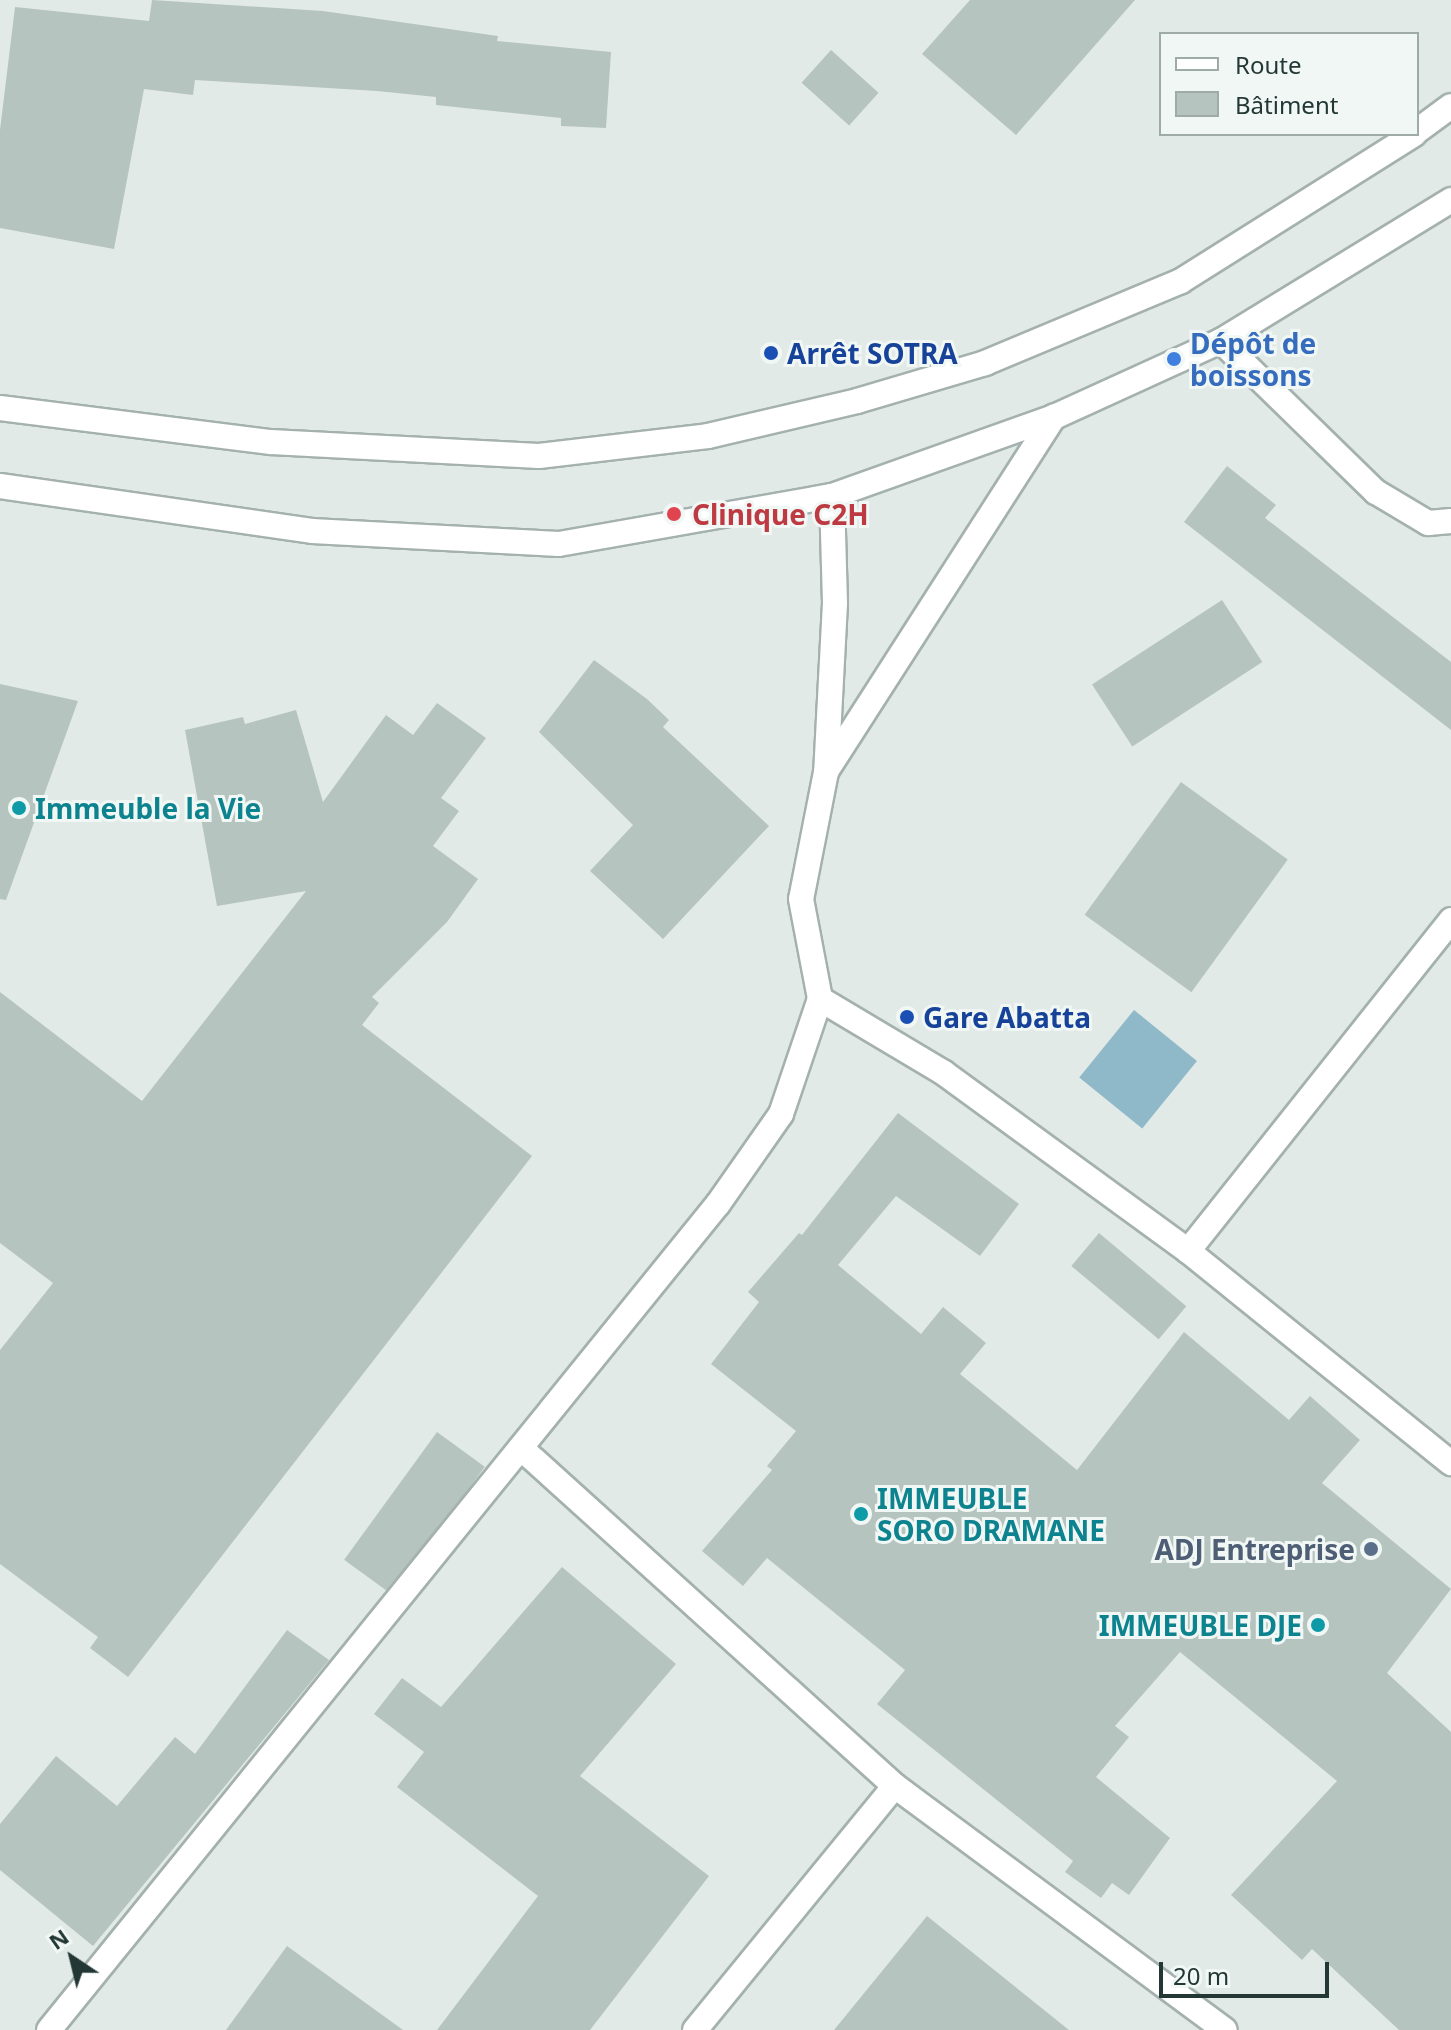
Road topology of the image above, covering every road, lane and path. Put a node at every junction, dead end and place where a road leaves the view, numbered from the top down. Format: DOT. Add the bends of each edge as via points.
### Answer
graph roads {
  1 [pos="1451,106"];
  2 [pos="1419,130"];
  3 [pos="1410,136"];
  4 [pos="1451,200"];
  5 [pos="1221,341"];
  6 [pos="0,408"];
  7 [pos="1054,417"];
  8 [pos="0,486"];
  9 [pos="832,496"];
  10 [pos="1451,521"];
  11 [pos="826,772"];
  12 [pos="1451,920"];
  13 [pos="820,999"];
  14 [pos="1188,1251"];
  15 [pos="522,1449"];
  16 [pos="1451,1463"];
  17 [pos="895,1786"];
  18 [pos="49,2030"];
  19 [pos="695,2030"];
  20 [pos="1225,2030"];
  1 -- 2 [label="street"];
  3 -- 6 [label="street" via="1181,281 985,363 708,436 539,456 271,442"];
  4 -- 5 [label="street"];
  5 -- 7 [label="street"];
  5 -- 10 [label="street" via="1376,492 1428,523"];
  7 -- 9 [label="street"];
  7 -- 11 [label="street"];
  8 -- 9 [label="street" via="312,531 559,544"];
  9 -- 11 [label="street" via="835,603"];
  11 -- 13 [label="street" via="801,899"];
  12 -- 14 [label="street"];
  13 -- 14 [label="street" via="944,1073"];
  13 -- 15 [label="street" via="781,1114 718,1204"];
  14 -- 16 [label="street"];
  15 -- 17 [label="street"];
  15 -- 18 [label="street"];
  17 -- 19 [label="street"];
  17 -- 20 [label="street"];
}
